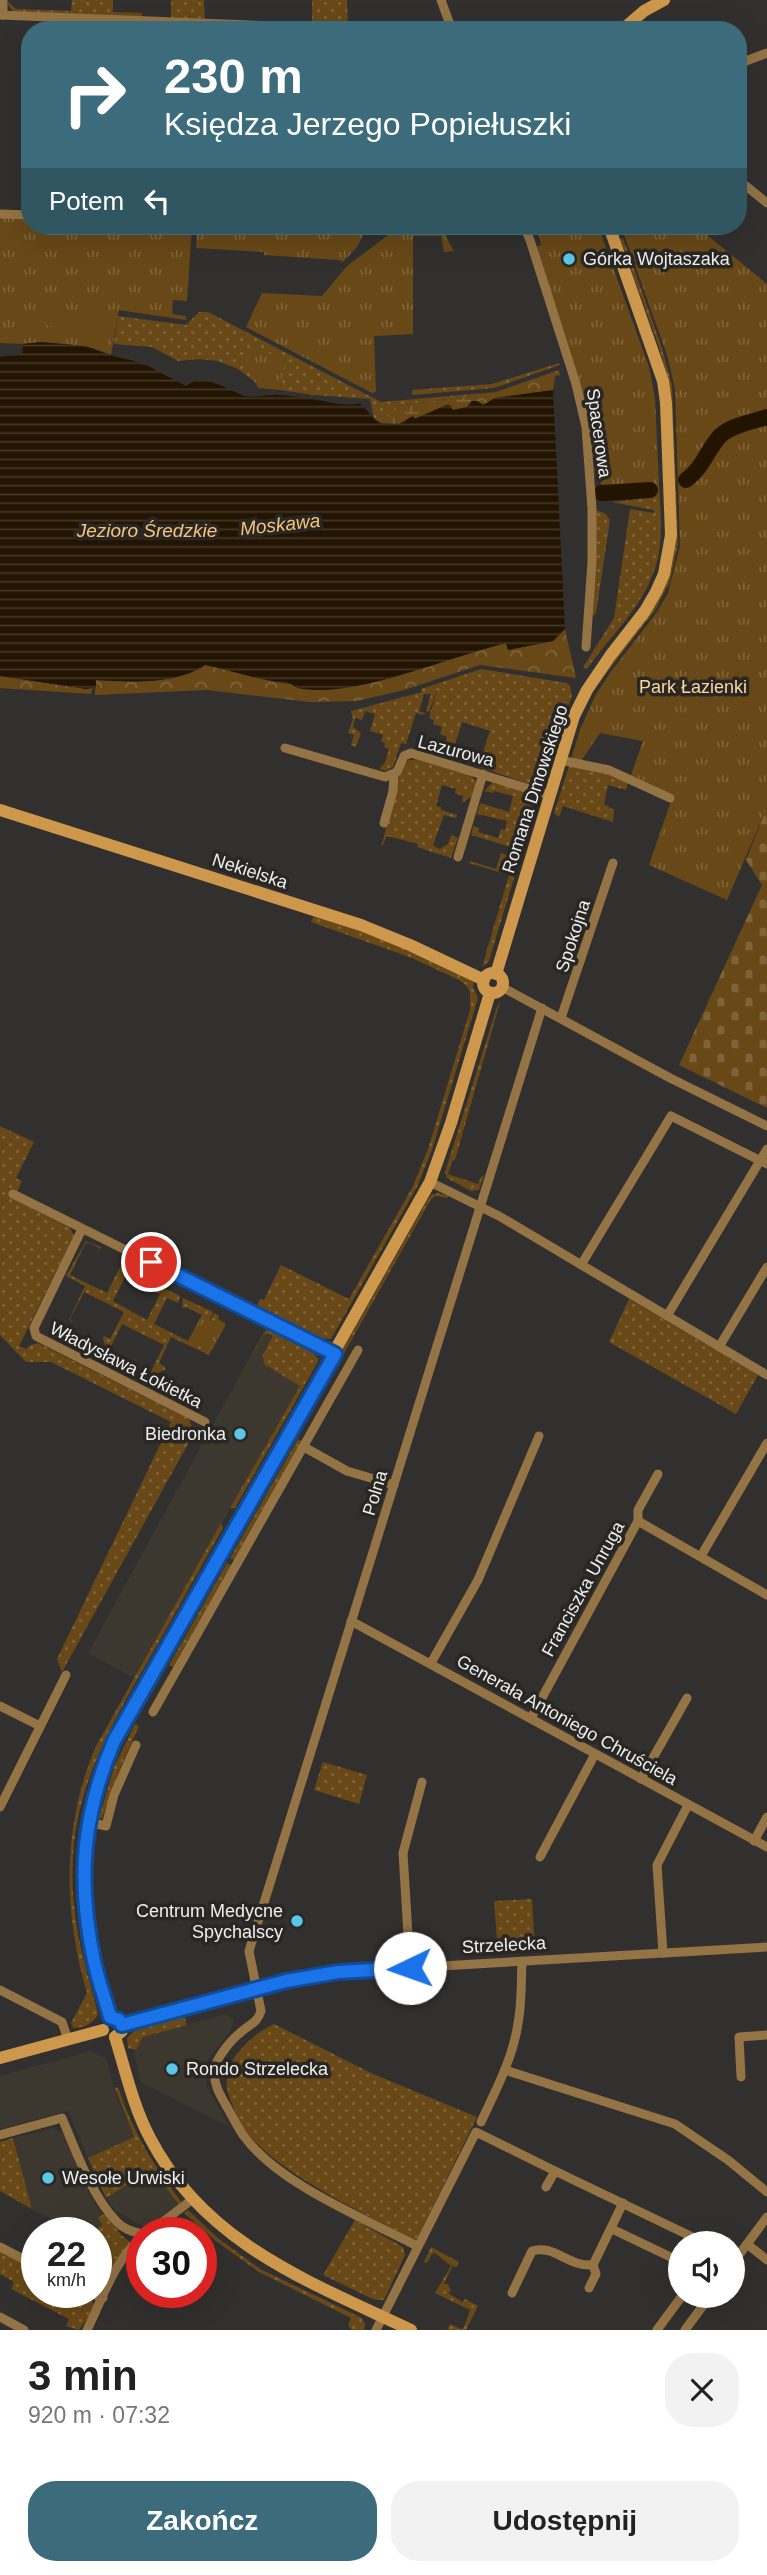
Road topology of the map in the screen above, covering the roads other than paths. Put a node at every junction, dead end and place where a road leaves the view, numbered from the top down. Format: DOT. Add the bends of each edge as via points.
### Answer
graph roads {
  1 [pos="3,0"];
  2 [pos="441,0"];
  3 [pos="664,0"];
  4 [pos="1,15"];
  5 [pos="130,21"];
  6 [pos="449,21"];
  7 [pos="632,21"];
  8 [pos="767,53"];
  9 [pos="747,61"];
  10 [pos="747,186"];
  11 [pos="767,203"];
  12 [pos="0,214"];
  13 [pos="21,215"];
  14 [pos="527,235"];
  15 [pos="612,235"];
  16 [pos="586,647"];
  17 [pos="285,748"];
  18 [pos="560,760"];
  19 [pos="484,774"];
  20 [pos="394,775"];
  21 [pos="549,795"];
  22 [pos="670,798"];
  23 [pos="0,810"];
  24 [pos="384,823"];
  25 [pos="458,857"];
  26 [pos="613,863"];
  27 [pos="490,977"];
  28 [pos="496,990"];
  29 [pos="542,1008"];
  30 [pos="561,1018"];
  31 [pos="767,1126"];
  32 [pos="767,1149"];
  33 [pos="764,1162"];
  34 [pos="430,1182"];
  35 [pos="13,1194"];
  36 [pos="481,1207"];
  37 [pos="82,1229"];
  38 [pos="581,1265"];
  39 [pos="767,1267"];
  40 [pos="667,1316"];
  41 [pos="719,1348"];
  42 [pos="358,1350"];
  43 [pos="335,1354"];
  44 [pos="767,1376"];
  45 [pos="205,1422"];
  46 [pos="539,1436"];
  47 [pos="767,1443"];
  48 [pos="304,1447"];
  49 [pos="658,1474"];
  50 [pos="394,1485"];
  51 [pos="638,1521"];
  52 [pos="701,1556"];
  53 [pos="767,1595"];
  54 [pos="351,1621"];
  55 [pos="431,1663"];
  56 [pos="66,1675"];
  57 [pos="687,1698"];
  58 [pos="0,1706"];
  59 [pos="153,1712"];
  60 [pos="531,1718"];
  61 [pos="40,1726"];
  62 [pos="136,1745"];
  63 [pos="595,1754"];
  64 [pos="641,1779"];
  65 [pos="422,1782"];
  66 [pos="688,1805"];
  67 [pos="0,1807"];
  68 [pos="767,1817"];
  69 [pos="88,1822"];
  70 [pos="754,1841"];
  71 [pos="767,1847"];
  72 [pos="540,1857"];
  73 [pos="767,1947"];
  74 [pos="663,1953"];
  75 [pos="522,1962"];
  76 [pos="410,1968"];
  77 [pos="256,1988"];
  78 [pos="0,1990"];
  79 [pos="110,2017"];
  80 [pos="122,2025"];
  81 [pos="103,2030"];
  82 [pos="767,2035"];
  83 [pos="115,2038"];
  84 [pos="68,2040"];
  85 [pos="0,2058"];
  86 [pos="505,2070"];
  87 [pos="741,2077"];
  88 [pos="481,2122"];
  89 [pos="0,2135"];
  90 [pos="555,2171"];
  91 [pos="545,2187"];
  92 [pos="767,2192"];
  93 [pos="193,2199"];
  94 [pos="623,2203"];
  95 [pos="169,2217"];
  96 [pos="767,2217"];
  97 [pos="126,2228"];
  98 [pos="612,2229"];
  99 [pos="680,2231"];
  100 [pos="747,2244"];
  101 [pos="417,2246"];
  102 [pos="745,2246"];
  103 [pos="0,2247"];
  104 [pos="126,2253"];
  105 [pos="668,2256"];
  106 [pos="21,2258"];
  107 [pos="767,2260"];
  108 [pos="593,2265"];
  109 [pos="112,2279"];
  110 [pos="589,2288"];
  111 [pos="512,2293"];
  112 [pos="98,2308"];
  113 [pos="673,2308"];
  114 [pos="701,2308"];
  115 [pos="0,2317"];
  116 [pos="383,2317"];
  117 [pos="24,2330"];
  118 [pos="87,2330"];
  119 [pos="376,2330"];
  120 [pos="411,2330"];
  121 [pos="657,2330"];
  122 [pos="685,2330"];
  1 -- 4 [label="street"];
  2 -- 6 [label="street"];
  3 -- 7 [label="street"];
  4 -- 5 [label="street"];
  8 -- 9 [label="street"];
  10 -- 11 [label="street"];
  12 -- 13 [label="street"];
  14 -- 16 [label="street, Spacerowa" via="570,363 586,427 592,562"];
  15 -- 18 [label="street, Romana Dmowskiego" via="663,381 671,535 656,592 587,690"];
  17 -- 20 [label="street" via="382,777"];
  18 -- 21 [label="street, Romana Dmowskiego"];
  18 -- 22 [label="street" via="609,771"];
  19 -- 20 [label="street, Lazurowa" via="411,753 404,756"];
  19 -- 21 [label="street, Lazurowa"];
  19 -- 25 [label="street"];
  20 -- 24 [label="street"];
  21 -- 27 [label="street, Romana Dmowskiego"];
  23 -- 27 [label="street, Nekielska" via="361,925"];
  26 -- 30 [label="street, Spokojna"];
  27 -- 28 [label="street" via="485,989"];
  28 -- 29 [label="street"];
  28 -- 34 [label="street"];
  29 -- 30 [label="street"];
  29 -- 36 [label="street, Polna"];
  30 -- 31 [label="street"];
  32 -- 33 [label="street"];
  33 -- 38 [label="street" via="671,1116"];
  33 -- 40 [label="street"];
  34 -- 36 [label="street"];
  34 -- 43 [label="street"];
  35 -- 37 [label="street"];
  36 -- 38 [label="street"];
  36 -- 50 [label="street, Polna"];
  37 -- 43 [label="street"];
  37 -- 45 [label="street, Władysława Łokietka" via="35,1334"];
  38 -- 40 [label="street"];
  39 -- 41 [label="street"];
  40 -- 41 [label="street"];
  41 -- 44 [label="street"];
  42 -- 48 [label="street"];
  43 -- 69 [label="street" via="114,1741"];
  46 -- 55 [label="street" via="478,1580"];
  47 -- 52 [label="street"];
  48 -- 50 [label="street" via="347,1471"];
  48 -- 59 [label="street"];
  49 -- 51 [label="street, Franciszka Unruga" via="638,1510"];
  50 -- 54 [label="street, Polna"];
  51 -- 52 [label="street"];
  51 -- 60 [label="street, Franciszka Unruga"];
  52 -- 53 [label="street"];
  54 -- 55 [label="street, Generała Antoniego Chruściela"];
  54 -- 77 [label="street, Polna" via="249,1951"];
  55 -- 60 [label="street, Generała Antoniego Chruściela"];
  56 -- 61 [label="street"];
  57 -- 64 [label="street"];
  58 -- 61 [label="street"];
  60 -- 63 [label="street, Generała Antoniego Chruściela"];
  61 -- 67 [label="street"];
  62 -- 69 [label="street" via="106,1826"];
  63 -- 64 [label="street, Generała Antoniego Chruściela"];
  63 -- 72 [label="street"];
  64 -- 66 [label="street, Generała Antoniego Chruściela"];
  65 -- 76 [label="street" via="403,1853"];
  66 -- 70 [label="street, Generała Antoniego Chruściela"];
  66 -- 74 [label="street" via="657,1865"];
  68 -- 70 [label="street"];
  69 -- 79 [label="street" via="83,1896"];
  70 -- 71 [label="street, Generała Antoniego Chruściela"];
  73 -- 74 [label="street, Strzelecka"];
  74 -- 75 [label="street, Strzelecka"];
  75 -- 76 [label="street, Strzelecka"];
  75 -- 86 [label="street" via="519,2022"];
  76 -- 77 [label="street, Strzelecka" via="338,1972"];
  77 -- 80 [label="street, Strzelecka"];
  77 -- 101 [label="street, Polna" via="261,2011 258,2020 239,2033 215,2066 219,2094 243,2136 308,2190"];
  78 -- 84 [label="street" via="62,2022"];
  79 -- 80 [label="street"];
  79 -- 81 [label="street"];
  80 -- 83 [label="street"];
  81 -- 83 [label="street"];
  81 -- 84 [label="street"];
  82 -- 87 [label="street" via="739,2037"];
  83 -- 93 [label="street" via="150,2138"];
  84 -- 85 [label="street"];
  86 -- 88 [label="street"];
  86 -- 92 [label="street" via="674,2124"];
  89 -- 97 [label="street" via="62,2119 108,2212"];
  90 -- 91 [label="street"];
  90 -- 94 [label="street"];
  90 -- 101 [label="street" via="476,2132"];
  93 -- 95 [label="street"];
  93 -- 116 [label="street" via="264,2258"];
  94 -- 98 [label="street"];
  94 -- 99 [label="street"];
  96 -- 100 [label="street"];
  98 -- 105 [label="street"];
  98 -- 108 [label="street"];
  100 -- 102 [label="street"];
  100 -- 107 [label="street"];
  101 -- 116 [label="street"];
  103 -- 106 [label="street"];
  104 -- 109 [label="street"];
  108 -- 110 [label="street" via="596,2274"];
  108 -- 111 [label="street" via="579,2266 541,2248 532,2251"];
  112 -- 118 [label="street"];
  113 -- 121 [label="street"];
  114 -- 122 [label="street"];
  115 -- 117 [label="street"];
  116 -- 119 [label="street"];
  116 -- 120 [label="street"];
}
